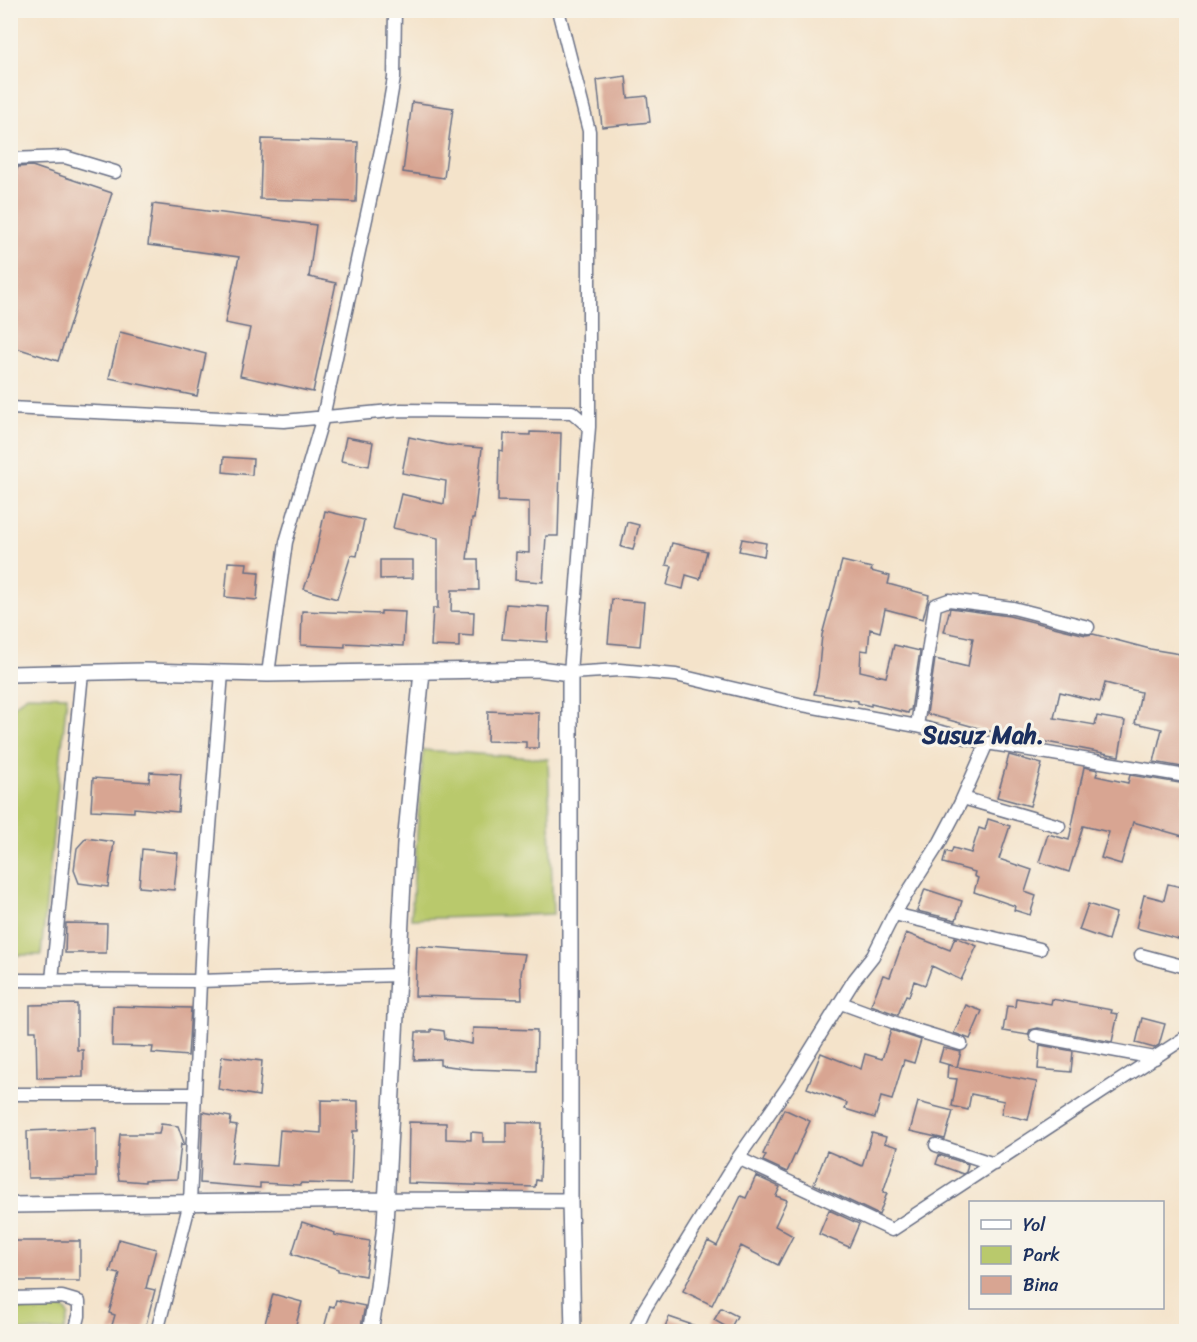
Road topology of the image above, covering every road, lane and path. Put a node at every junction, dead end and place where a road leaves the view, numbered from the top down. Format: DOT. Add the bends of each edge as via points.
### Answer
graph roads {
  1 [pos="395,10"];
  2 [pos="558,10"];
  3 [pos="10,159"];
  4 [pos="115,172"];
  5 [pos="10,408"];
  6 [pos="323,417"];
  7 [pos="589,427"];
  8 [pos="1088,627"];
  9 [pos="422,672"];
  10 [pos="82,673"];
  11 [pos="222,673"];
  12 [pos="570,673"];
  13 [pos="10,674"];
  14 [pos="268,674"];
  15 [pos="917,726"];
  16 [pos="987,743"];
  17 [pos="1186,776"];
  18 [pos="963,798"];
  19 [pos="1059,826"];
  20 [pos="894,914"];
  21 [pos="1040,949"];
  22 [pos="1141,955"];
  23 [pos="1186,967"];
  24 [pos="399,975"];
  25 [pos="10,980"];
  26 [pos="52,980"];
  27 [pos="199,981"];
  28 [pos="841,1003"];
  29 [pos="1035,1036"];
  30 [pos="1186,1037"];
  31 [pos="961,1044"];
  32 [pos="1155,1058"];
  33 [pos="10,1094"];
  34 [pos="194,1094"];
  35 [pos="936,1145"];
  36 [pos="738,1158"];
  37 [pos="994,1164"];
  38 [pos="386,1200"];
  39 [pos="570,1201"];
  40 [pos="190,1202"];
  41 [pos="10,1205"];
  42 [pos="10,1298"];
  43 [pos="75,1332"];
  44 [pos="157,1332"];
  45 [pos="370,1332"];
  46 [pos="573,1332"];
  47 [pos="634,1332"];
  1 -- 6 [label="street" via="390,101"];
  2 -- 7 [label="street" via="589,131"];
  3 -- 4 [label="street" via="65,158"];
  5 -- 6 [label="street" via="284,421"];
  6 -- 7 [label="street" via="401,411 572,412"];
  6 -- 14 [label="street" via="286,542"];
  7 -- 12 [label="street"];
  8 -- 15 [label="street" via="1013,608 949,600 935,605"];
  9 -- 12 [label="street" via="539,669"];
  9 -- 14 [label="street"];
  9 -- 24 [label="street" via="405,844"];
  10 -- 11 [label="street"];
  10 -- 13 [label="street"];
  10 -- 26 [label="street"];
  11 -- 14 [label="street"];
  11 -- 27 [label="street"];
  12 -- 15 [label="street" via="620,669 676,675 803,705"];
  12 -- 39 [label="street"];
  15 -- 16 [label="street"];
  16 -- 17 [label="street"];
  16 -- 18 [label="street"];
  18 -- 19 [label="street"];
  18 -- 20 [label="street"];
  20 -- 21 [label="street"];
  20 -- 28 [label="street" via="873,956"];
  22 -- 23 [label="street"];
  24 -- 27 [label="street"];
  24 -- 38 [label="street"];
  25 -- 26 [label="street"];
  26 -- 27 [label="street"];
  27 -- 34 [label="street"];
  28 -- 31 [label="street"];
  28 -- 36 [label="street"];
  29 -- 32 [label="street"];
  30 -- 32 [label="street"];
  32 -- 37 [label="street"];
  33 -- 34 [label="street"];
  34 -- 40 [label="street"];
  35 -- 37 [label="street"];
  36 -- 37 [label="street" via="892,1230"];
  36 -- 47 [label="street"];
  38 -- 39 [label="street"];
  38 -- 40 [label="street"];
  38 -- 45 [label="street"];
  39 -- 46 [label="street"];
  40 -- 41 [label="street"];
  40 -- 44 [label="street"];
  42 -- 43 [label="street" via="62,1297 79,1302"];
}
